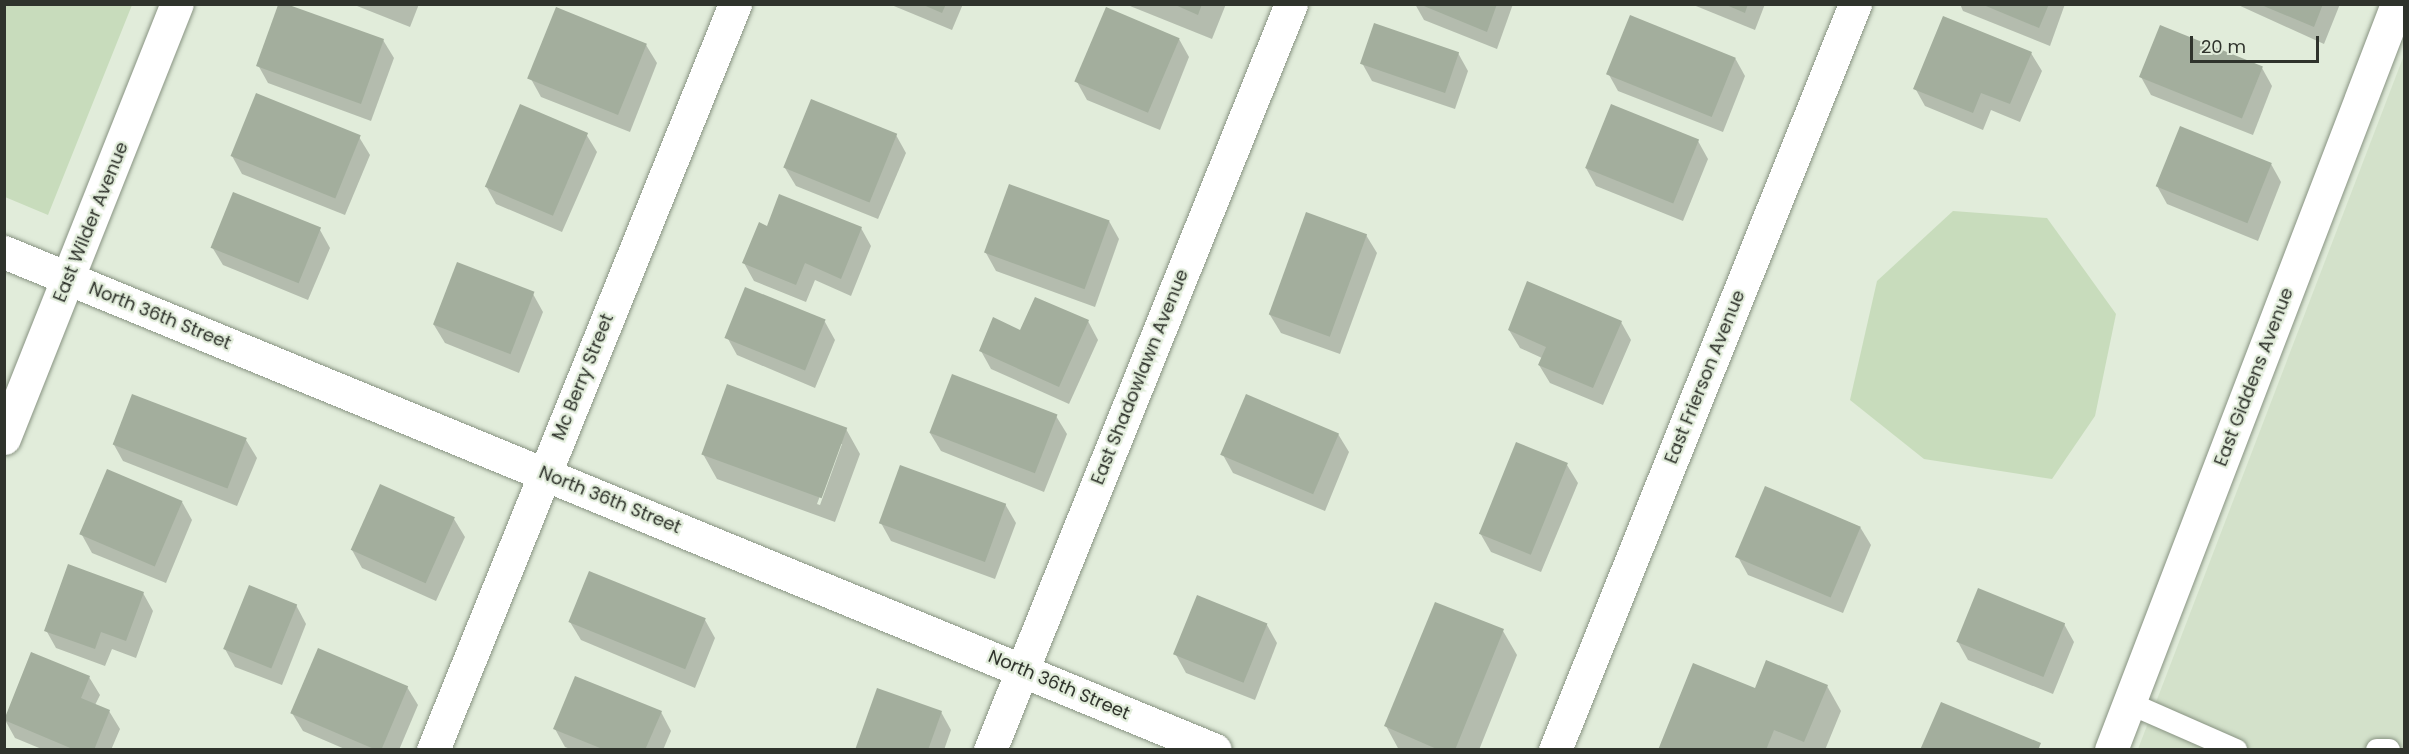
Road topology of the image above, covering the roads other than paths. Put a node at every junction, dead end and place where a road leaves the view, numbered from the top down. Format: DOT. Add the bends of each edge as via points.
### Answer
graph roads {
  1 [pos="177,4"];
  2 [pos="735,4"];
  3 [pos="1291,4"];
  4 [pos="1855,4"];
  5 [pos="2397,4"];
  6 [pos="4,252"];
  7 [pos="69,279"];
  8 [pos="4,438"];
  9 [pos="544,473"];
  10 [pos="1022,669"];
  11 [pos="2129,703"];
  12 [pos="433,750"];
  13 [pos="990,750"];
  14 [pos="1215,750"];
  15 [pos="1555,750"];
  16 [pos="2111,750"];
  17 [pos="2236,750"];
  18 [pos="2377,750"];
  19 [pos="2389,750"];
  1 -- 7 [label="street, East Wilder Avenue"];
  2 -- 9 [label="street, Mc Berry Street"];
  3 -- 10 [label="street, East Shadowlawn Avenue"];
  4 -- 15 [label="street, East Frierson Avenue"];
  5 -- 11 [label="street, East Giddens Avenue"];
  6 -- 7 [label="street, North 36th Street"];
  7 -- 8 [label="street, East Wilder Avenue"];
  7 -- 9 [label="street, North 36th Street"];
  9 -- 10 [label="street, North 36th Street"];
  9 -- 12 [label="street, Mc Berry Street"];
  10 -- 13 [label="street, East Shadowlawn Avenue"];
  10 -- 14 [label="street, North 36th Street"];
  11 -- 16 [label="street, East Giddens Avenue"];
  11 -- 17 [label="lane"];
  18 -- 19 [label="lane"];
}
